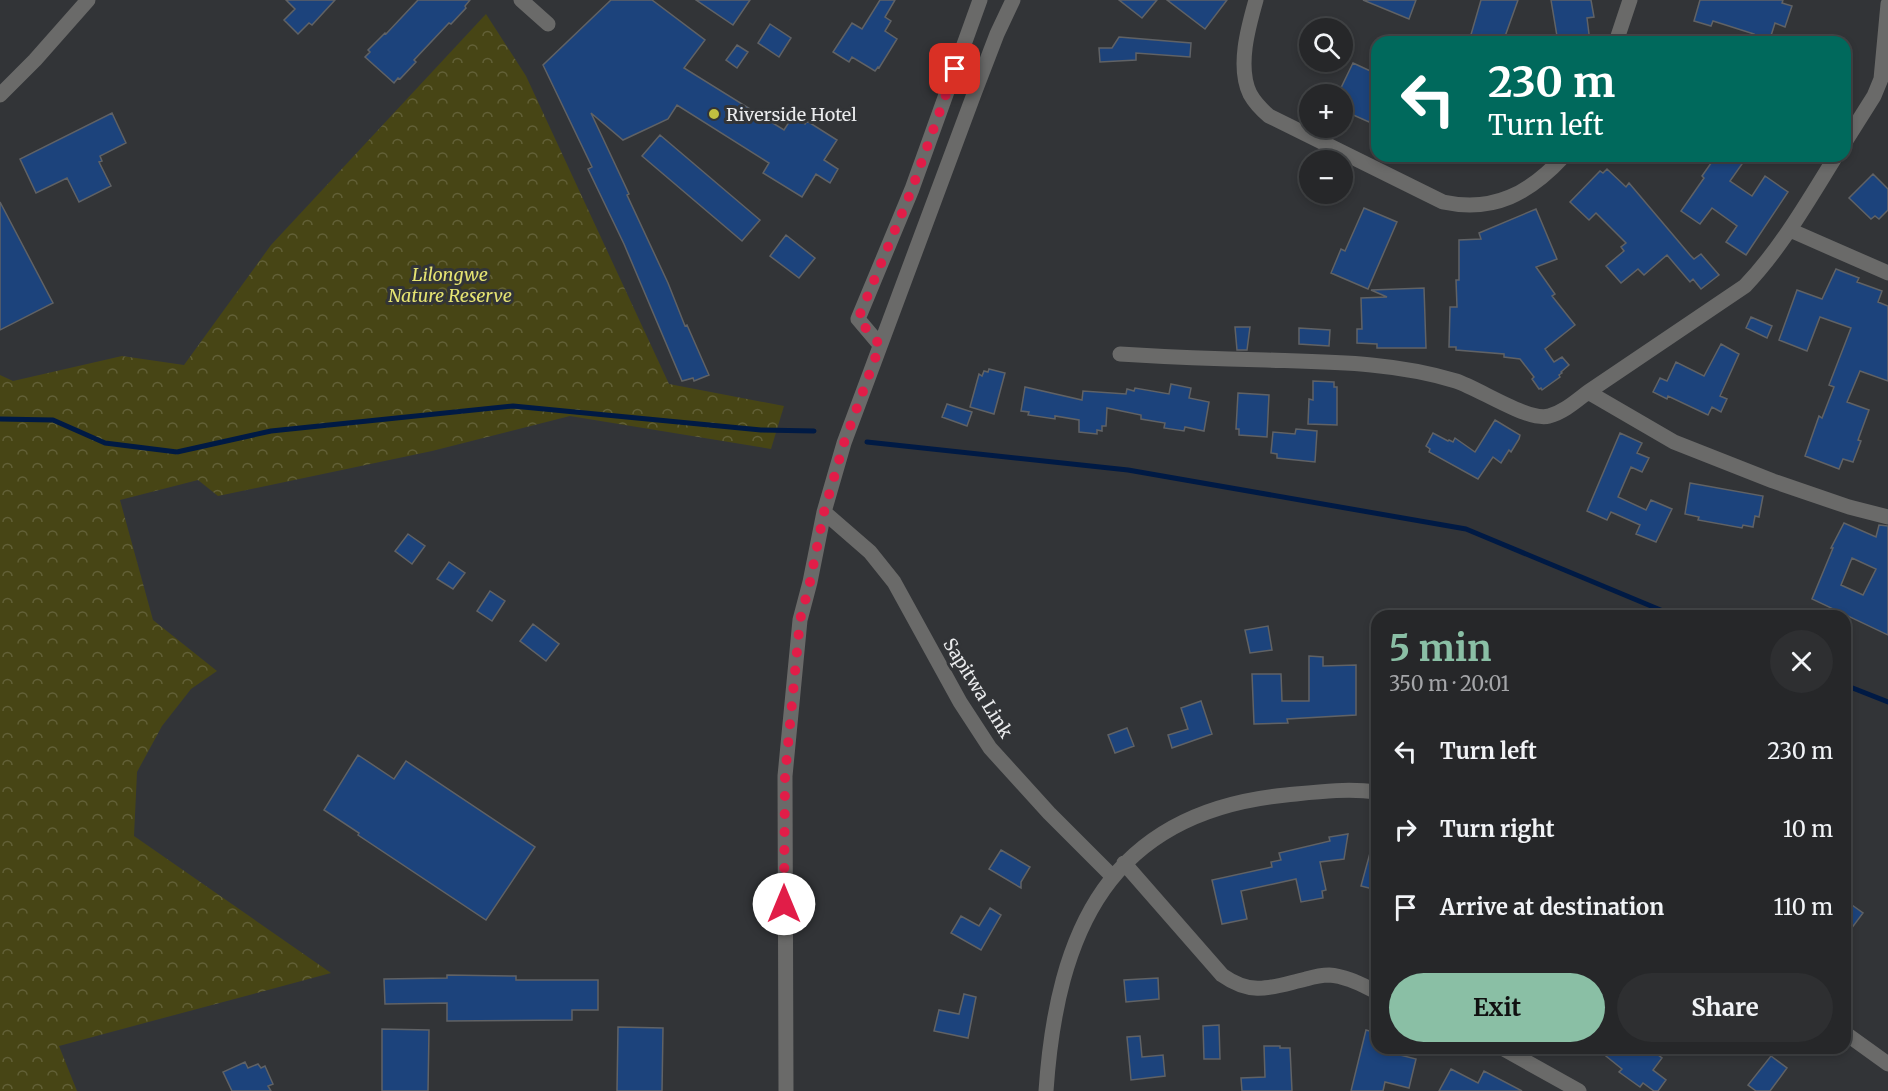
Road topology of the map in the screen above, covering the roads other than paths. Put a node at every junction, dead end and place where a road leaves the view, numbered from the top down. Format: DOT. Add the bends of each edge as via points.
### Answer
graph roads {
  1 [pos="88,0"];
  2 [pos="522,0"];
  3 [pos="980,0"];
  4 [pos="1014,0"];
  5 [pos="1256,0"];
  6 [pos="1630,0"];
  7 [pos="1888,4"];
  8 [pos="548,24"];
  9 [pos="1618,36"];
  10 [pos="1886,49"];
  11 [pos="0,95"];
  12 [pos="1851,132"];
  13 [pos="1558,162"];
  14 [pos="1832,162"];
  15 [pos="1790,230"];
  16 [pos="1888,273"];
  17 [pos="880,345"];
  18 [pos="1120,354"];
  19 [pos="1588,392"];
  20 [pos="824,512"];
  21 [pos="1888,516"];
  22 [pos="1371,792"];
  23 [pos="1124,863"];
  24 [pos="1112,876"];
  25 [pos="1371,990"];
  26 [pos="1851,1037"];
  27 [pos="1513,1054"];
  28 [pos="1888,1064"];
  29 [pos="786,1091"];
  30 [pos="1046,1091"];
  31 [pos="1579,1091"];
  1 -- 11 [label="street"];
  2 -- 8 [label="street"];
  3 -- 17 [label="street" via="915,179 858,319"];
  4 -- 17 [label="street" via="997,34"];
  5 -- 13 [label="street" via="1245,55 1246,82 1254,100 1269,116 1443,202 1460,206 1476,206 1516,195"];
  6 -- 9 [label="street"];
  7 -- 10 [label="street"];
  10 -- 12 [label="street" via="1878,89"];
  14 -- 15 [label="street"];
  15 -- 16 [label="street"];
  15 -- 19 [label="street" via="1745,286"];
  17 -- 20 [label="street"];
  18 -- 19 [label="street" via="1348,362 1414,371 1457,382 1538,417 1568,407"];
  19 -- 21 [label="street" via="1674,442 1773,481"];
  20 -- 24 [label="street, Sapitwa Link" via="870,552 889,575 990,748"];
  20 -- 29 [label="street" via="800,620 785,776"];
  22 -- 23 [label="street" via="1327,791 1232,804 1182,824"];
  23 -- 24 [label="street"];
  23 -- 25 [label="street" via="1234,984 1263,989 1326,975"];
  24 -- 30 [label="street" via="1084,923 1066,967 1049,1050"];
  26 -- 28 [label="street"];
  27 -- 31 [label="street"];
}
